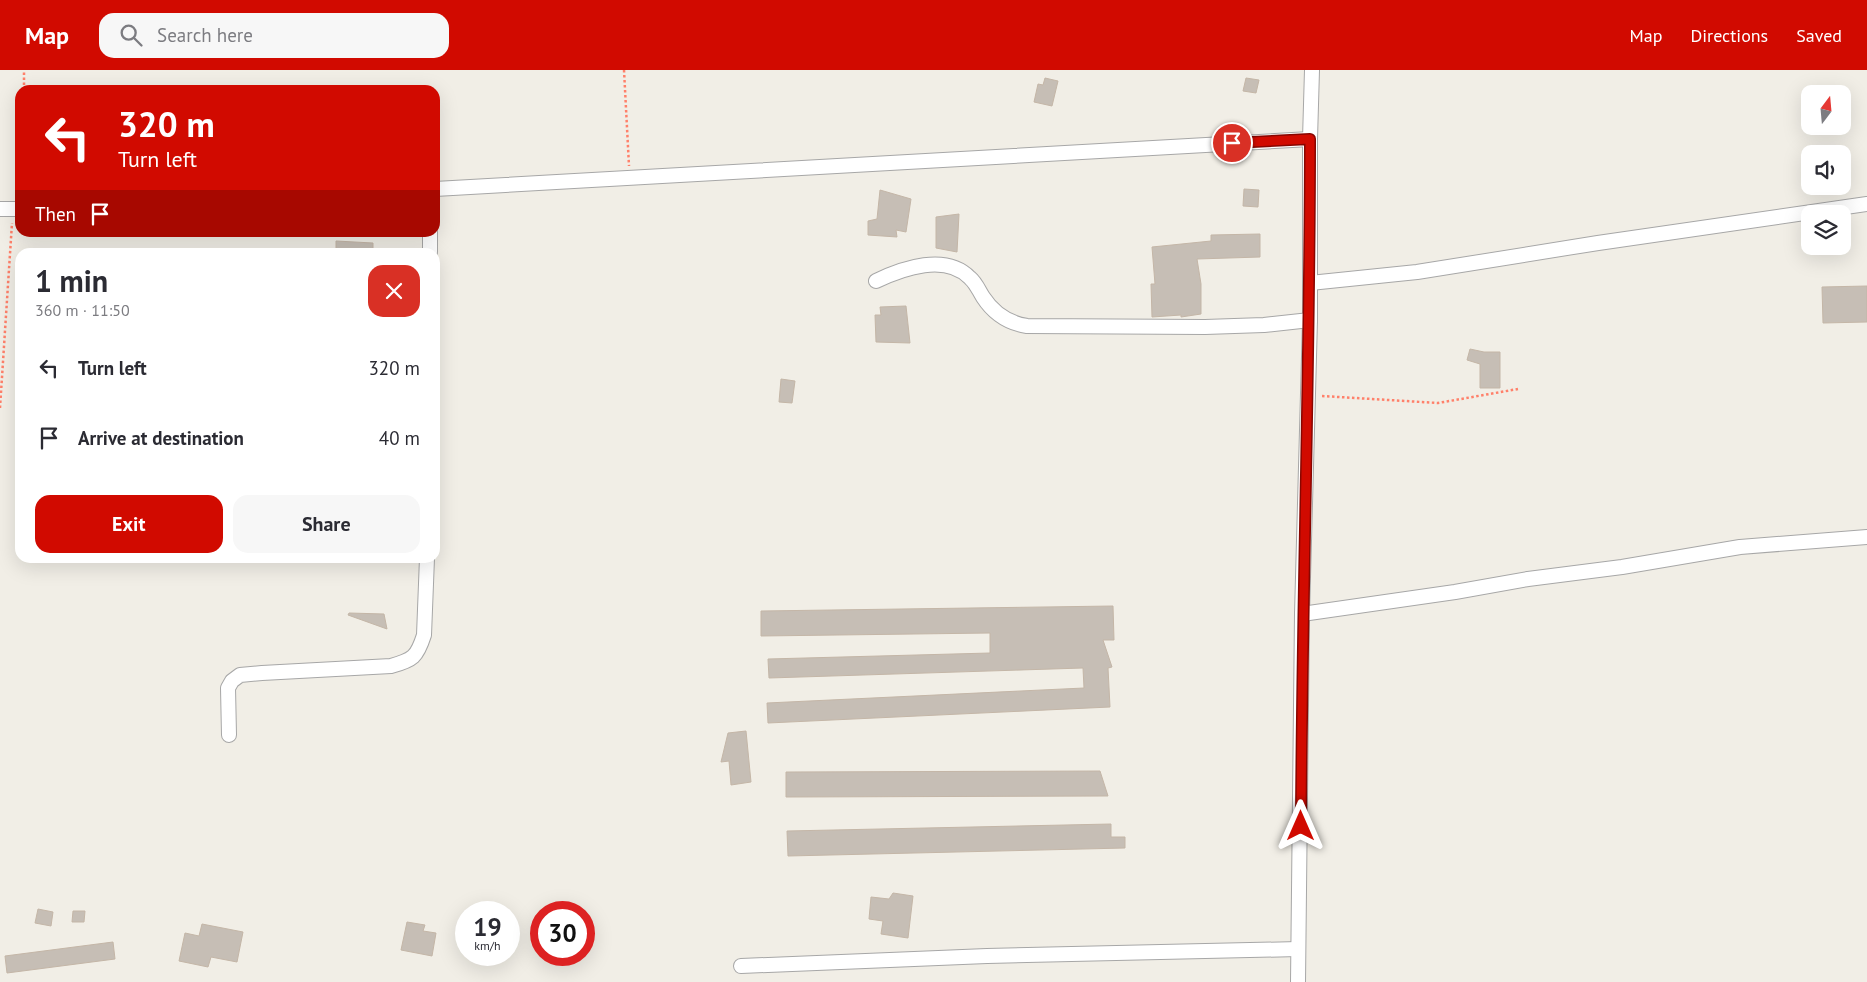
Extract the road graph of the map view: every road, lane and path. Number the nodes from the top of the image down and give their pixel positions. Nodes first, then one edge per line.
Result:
1 (24, 70) edge
2 (624, 70) edge
3 (1312, 70) edge
4 (24, 85) edge
5 (1310, 139) junction
6 (629, 177) junction
7 (440, 189) edge
8 (1867, 204) edge
9 (11, 209) edge
10 (876, 281) dead end
11 (1310, 283) junction
12 (1310, 320) junction
13 (1518, 389) dead end
14 (1308, 395) junction
15 (0, 408) edge
16 (1867, 537) edge
17 (427, 563) edge
18 (1302, 614) junction
19 (229, 736) dead end
20 (1298, 949) junction
21 (742, 966) dead end
22 (1298, 982) edge

1 - 4 path
2 - 6 path
3 - 5 street
5 - 6 street
5 - 11 street
6 - 7 street
8 - 11 street
9 - 15 path
10 - 12 street
11 - 12 street
12 - 14 street
13 - 14 path
14 - 18 street
16 - 18 street
17 - 19 street
18 - 20 street
20 - 21 street
20 - 22 street

